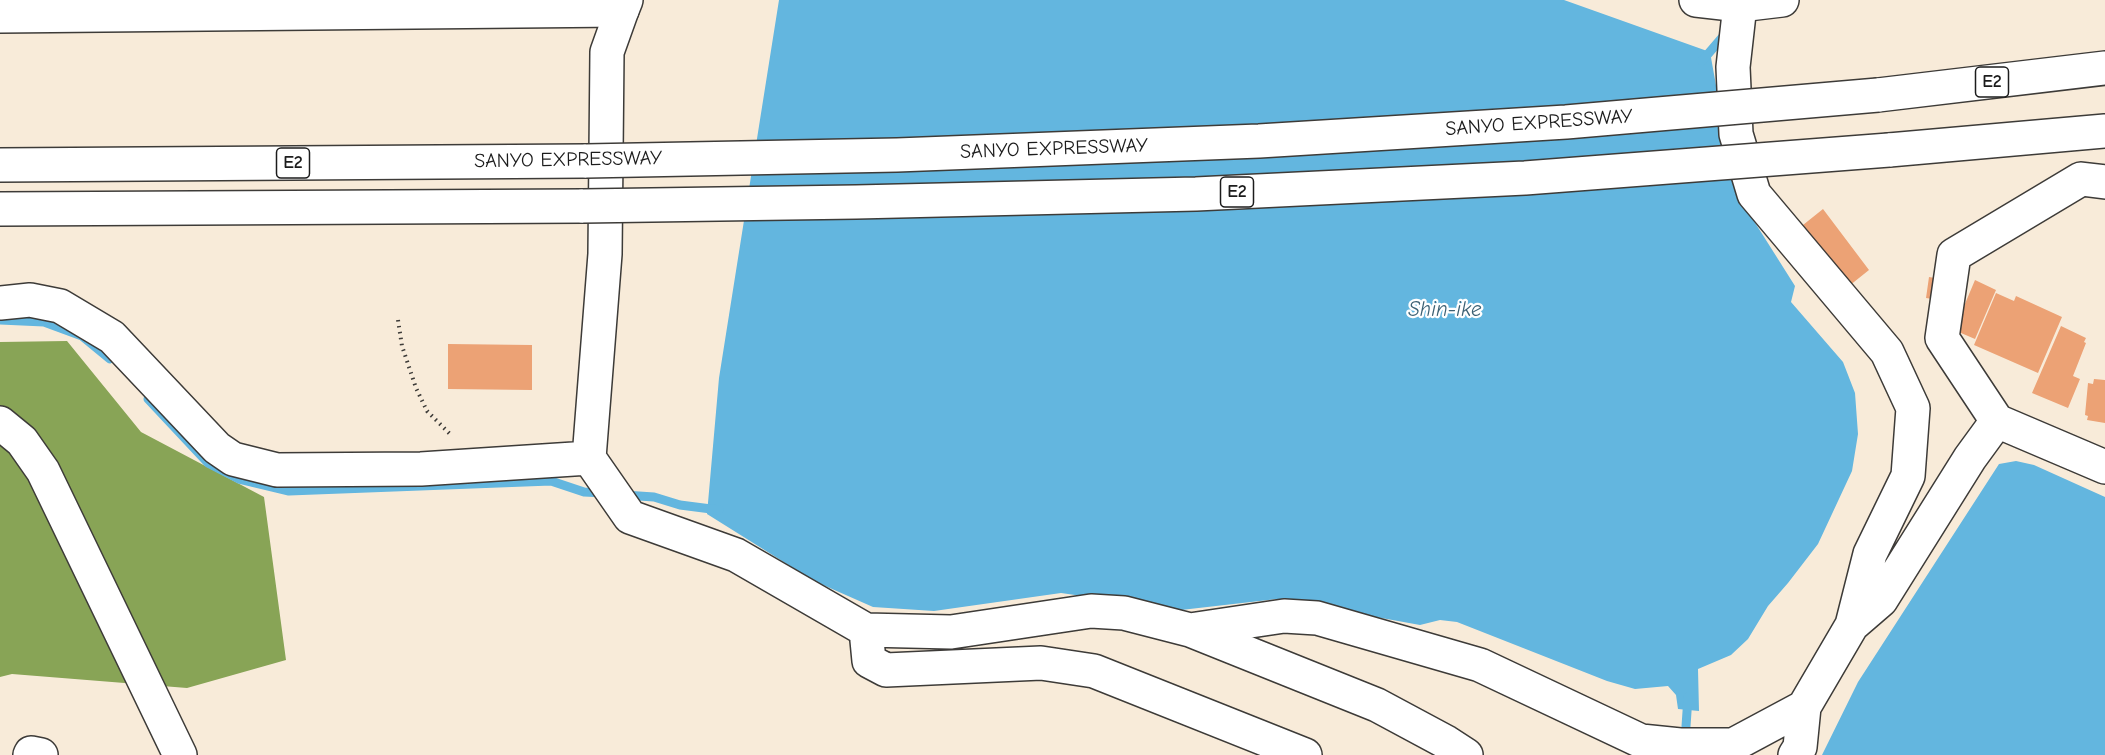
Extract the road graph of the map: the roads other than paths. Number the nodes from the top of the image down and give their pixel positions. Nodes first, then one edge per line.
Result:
1 (1696, 0) edge
2 (1782, 0) edge
3 (624, 5) edge
4 (1740, 5) junction
5 (0, 16) edge
6 (2105, 68) edge
7 (2105, 131) edge
8 (0, 165) edge
9 (2105, 182) edge
10 (0, 209) edge
11 (0, 303) edge
12 (1997, 421) junction
13 (0, 423) edge
14 (2105, 467) edge
15 (605, 482) junction
16 (1852, 625) junction
17 (867, 630) junction
18 (1190, 630) junction
19 (1804, 708) junction
20 (30, 755) edge
21 (41, 755) edge
22 (180, 755) edge
23 (1305, 755) edge
24 (1466, 755) edge
25 (1795, 755) edge

1 - 4 main road
2 - 4 main road
3 - 5 main road
3 - 15 main road
4 - 16 main road
6 - 8 main road, SANYO EXPRESSWAY / E2, bridge
7 - 10 main road, E2, bridge
9 - 12 main road
11 - 15 main road
12 - 14 main road
12 - 16 main road
13 - 22 main road
15 - 17 main road
16 - 19 main road
17 - 18 main road
17 - 23 main road
18 - 19 main road
18 - 24 main road
19 - 25 main road
20 - 21 main road

